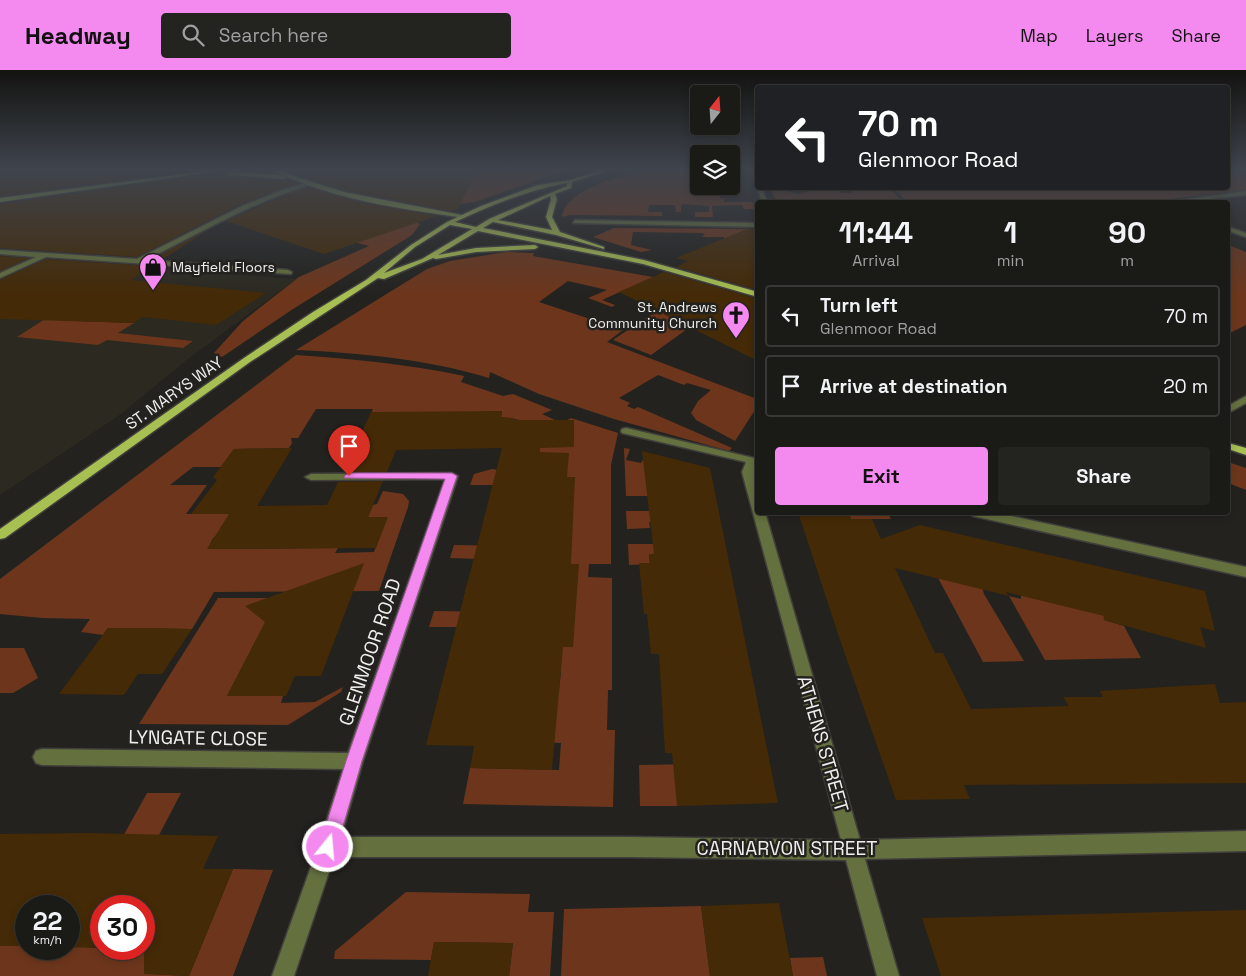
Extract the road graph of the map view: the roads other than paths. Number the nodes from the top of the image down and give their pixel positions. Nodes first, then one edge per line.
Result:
1 (241, 210) edge
2 (389, 210) edge
3 (428, 210) edge
4 (478, 210) edge
5 (512, 210) edge
6 (551, 210) edge
7 (412, 216) dead end
8 (464, 216) junction
9 (473, 217) dead end
10 (482, 219) dead end
11 (492, 220) junction
12 (440, 221) dead end
13 (575, 222) dead end
14 (449, 223) junction
15 (755, 225) edge
16 (474, 229) junction
17 (1230, 230) edge
18 (557, 232) junction
19 (1246, 235) edge
20 (560, 246) junction
21 (0, 252) edge
22 (48, 254) junction
23 (424, 260) junction
24 (138, 261) junction
25 (644, 262) junction
26 (288, 272) dead end
27 (0, 276) edge
28 (369, 282) junction
29 (755, 294) edge
30 (1246, 399) edge
31 (1230, 409) edge
32 (626, 431) dead end
33 (1230, 447) edge
34 (1246, 452) edge
35 (755, 462) edge
36 (311, 477) dead end
37 (755, 498) edge
38 (759, 515) edge
39 (987, 515) edge
40 (0, 535) edge
41 (1246, 572) edge
42 (42, 757) dead end
43 (354, 761) junction
44 (1246, 841) edge
45 (328, 847) junction
46 (852, 850) junction
47 (283, 976) edge
48 (888, 976) edge

1 - 24 street
2 - 7 main road
3 - 8 main road
4 - 8 main road, ST. MARYS WAY
5 - 11 main road, ST. MARYS WAY
6 - 18 main road
8 - 9 main road
8 - 14 main road, ST. MARYS WAY
10 - 11 main road
11 - 16 main road, ST. MARYS WAY
11 - 18 main road
12 - 14 main road
13 - 15 street
14 - 16 main road
14 - 28 main road, ST. MARYS WAY
16 - 20 main road
16 - 23 main road, ST. MARYS WAY
17 - 19 street
18 - 25 main road
20 - 23 main road
20 - 25 main road
21 - 22 street
22 - 24 street
22 - 27 street
23 - 28 main road, ST. MARYS WAY
24 - 26 street
25 - 29 main road
28 - 40 main road, ST. MARYS WAY
30 - 31 street
32 - 35 street
33 - 34 main road
35 - 37 street
36 - 43 street, GLENMOOR ROAD
38 - 46 street, ATHENS STREET
39 - 41 street
42 - 43 street, LYNGATE CLOSE
43 - 45 street, GLENMOOR ROAD
44 - 46 street, CARNARVON STREET
45 - 46 street, CARNARVON STREET
45 - 47 street, GLENMOOR ROAD
46 - 48 street, ATHENS STREET

